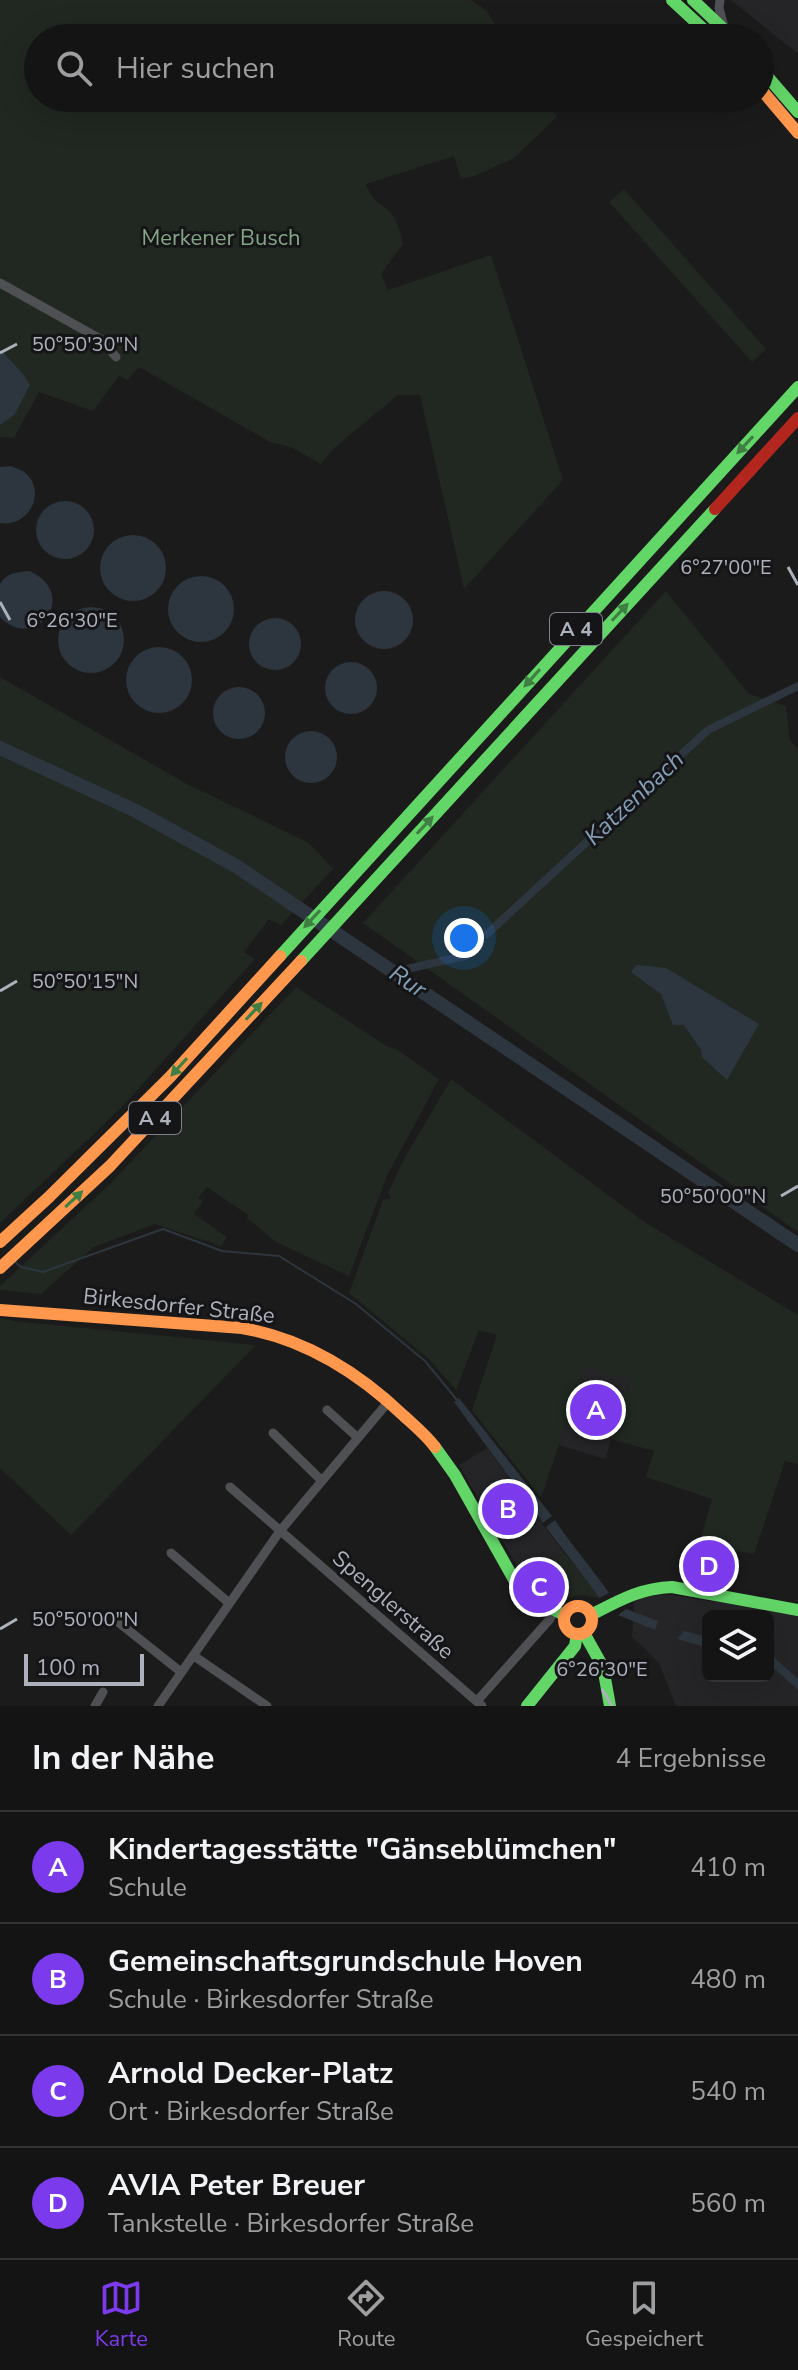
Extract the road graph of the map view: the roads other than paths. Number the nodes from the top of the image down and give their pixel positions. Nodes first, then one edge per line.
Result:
1 (672, 0) edge
2 (693, 0) edge
3 (720, 0) edge
4 (698, 24) edge
5 (718, 24) edge
6 (725, 24) edge
7 (774, 84) edge
8 (774, 105) edge
9 (798, 112) edge
10 (798, 133) edge
11 (0, 283) edge
12 (116, 357) dead end
13 (798, 387) edge
14 (798, 418) edge
15 (1, 1241) edge
16 (0, 1268) edge
17 (0, 1310) edge
18 (389, 1401) junction
19 (327, 1410) dead end
20 (273, 1433) dead end
21 (357, 1437) junction
22 (321, 1480) junction
23 (230, 1487) dead end
24 (280, 1531) junction
25 (171, 1553) dead end
26 (229, 1603) junction
27 (798, 1610) edge
28 (559, 1612) junction
29 (591, 1615) junction
30 (118, 1622) dead end
31 (581, 1633) junction
32 (194, 1656) junction
33 (181, 1672) junction
34 (103, 1692) dead end
35 (480, 1704) edge
36 (95, 1706) edge
37 (158, 1706) edge
38 (267, 1706) edge
39 (527, 1706) edge
40 (610, 1706) edge

1 - 4 main road
2 - 5 main road
3 - 6 street
7 - 9 main road
8 - 10 main road
11 - 12 street
13 -> 15 main road, A 4
16 -> 14 main road, A 4
17 - 18 main road, Birkesdorfer Straße
18 - 21 street
18 - 28 main road, Birkesdorfer Straße
19 - 21 street
20 - 22 street
21 - 22 street
22 - 24 street
23 - 24 street, Spenglerstraße
24 - 26 street
24 - 35 street, Spenglerstraße
25 - 26 street
26 - 32 street
27 - 29 main road
28 - 29 main road
28 - 31 main road
28 - 35 street
29 - 31 main road
30 - 33 street
31 - 39 main road
31 - 40 main road
32 - 33 street
32 - 38 street
33 - 37 street
34 - 36 street

